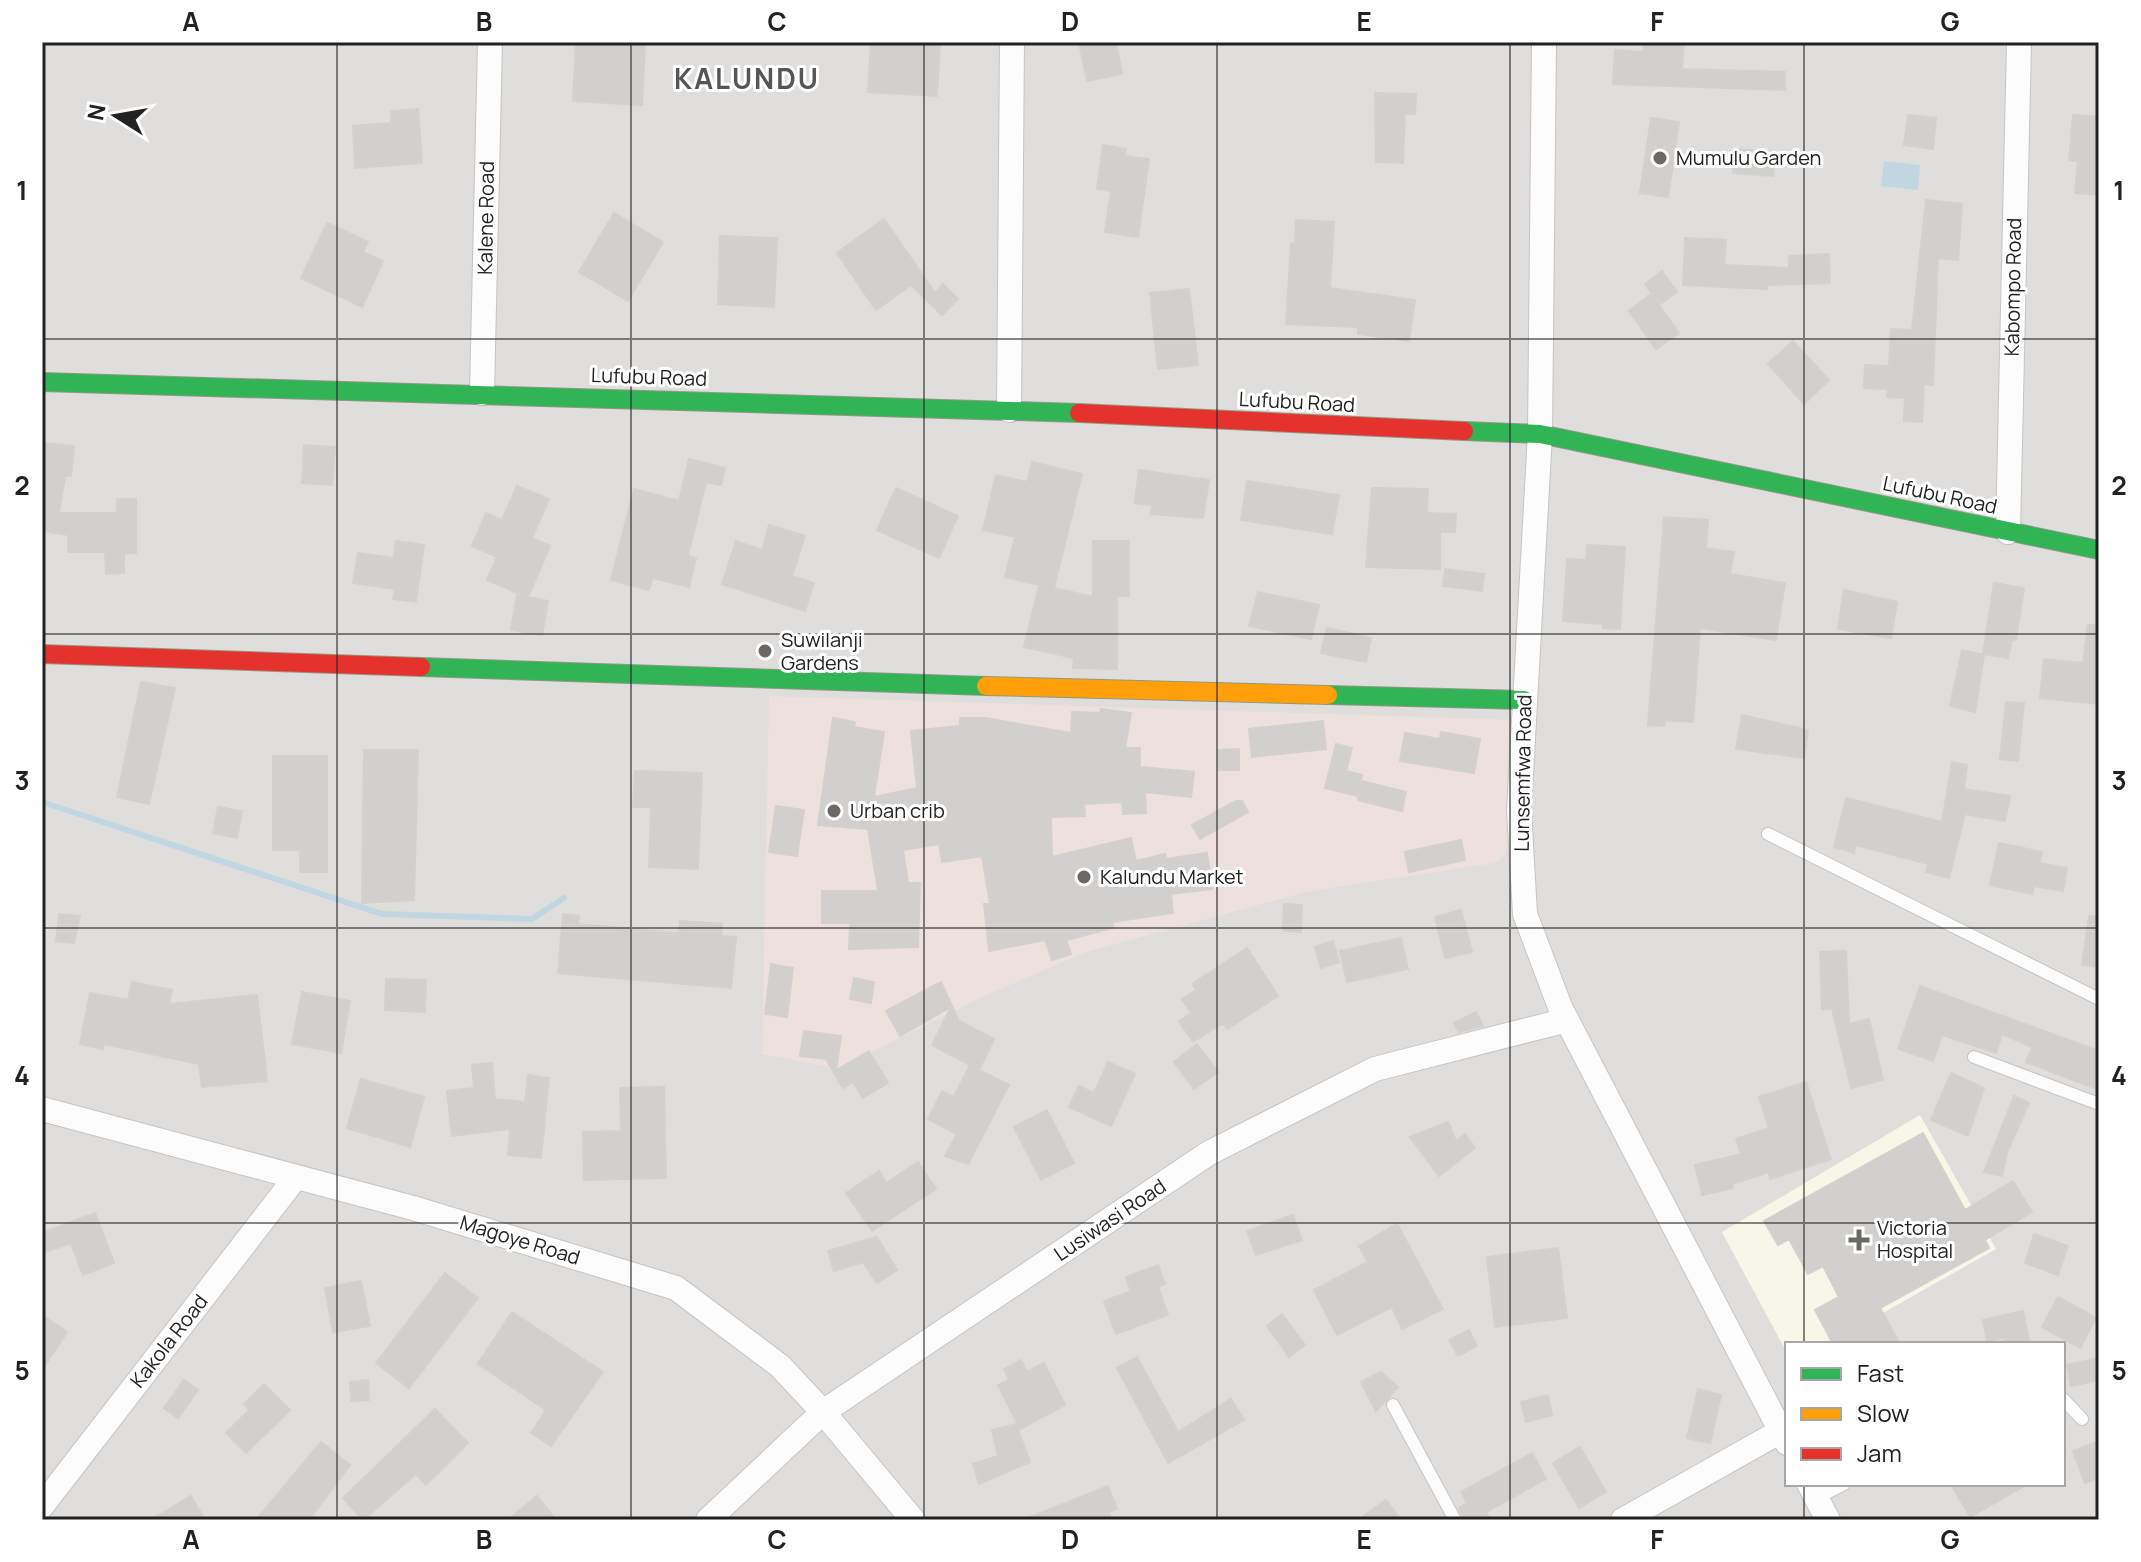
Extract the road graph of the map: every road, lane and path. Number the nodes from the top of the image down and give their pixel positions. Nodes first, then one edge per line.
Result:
1 (490, 42) edge
2 (1012, 42) edge
3 (1544, 42) edge
4 (2019, 42) edge
5 (42, 382) edge
6 (482, 393) junction
7 (1009, 410) junction
8 (1540, 434) junction
9 (2008, 532) junction
10 (2099, 550) edge
11 (42, 654) edge
12 (1524, 700) junction
13 (1768, 834) dead end
14 (2099, 999) edge
15 (1567, 1020) junction
16 (1974, 1057) dead end
17 (2099, 1104) edge
18 (42, 1109) edge
19 (296, 1177) junction
20 (2065, 1401) edge
21 (1393, 1405) dead end
22 (823, 1412) junction
23 (2082, 1419) dead end
24 (1784, 1437) edge
25 (1835, 1486) edge
26 (1813, 1491) edge
27 (42, 1506) edge
28 (708, 1520) edge
29 (913, 1520) edge
30 (1455, 1520) edge
31 (1623, 1520) edge
32 (1828, 1520) edge

1 - 6 street, Kalene Road
2 - 7 street
3 - 8 street, Lunsemfwa Road
4 - 9 street, Kabompo Road
5 - 6 street, Lufubu Road
6 - 7 street, Lufubu Road
7 - 8 street, Lufubu Road
8 - 9 street, Lufubu Road
8 - 12 street, Lunsemfwa Road
9 - 10 street, Lufubu Road
11 - 12 street
12 - 15 street, Lunsemfwa Road
13 - 14 lane
15 - 22 street, Lusiwasi Road
15 - 24 street, Lunsemfwa Road
16 - 17 lane
18 - 19 street, Magoye Road
19 - 22 street, Magoye Road
19 - 27 street, Kakola Road
20 - 23 lane
21 - 30 lane
22 - 28 street, Lusiwasi Road
22 - 29 street, Magoye Road
24 - 31 street
25 - 26 lane
26 - 32 street

